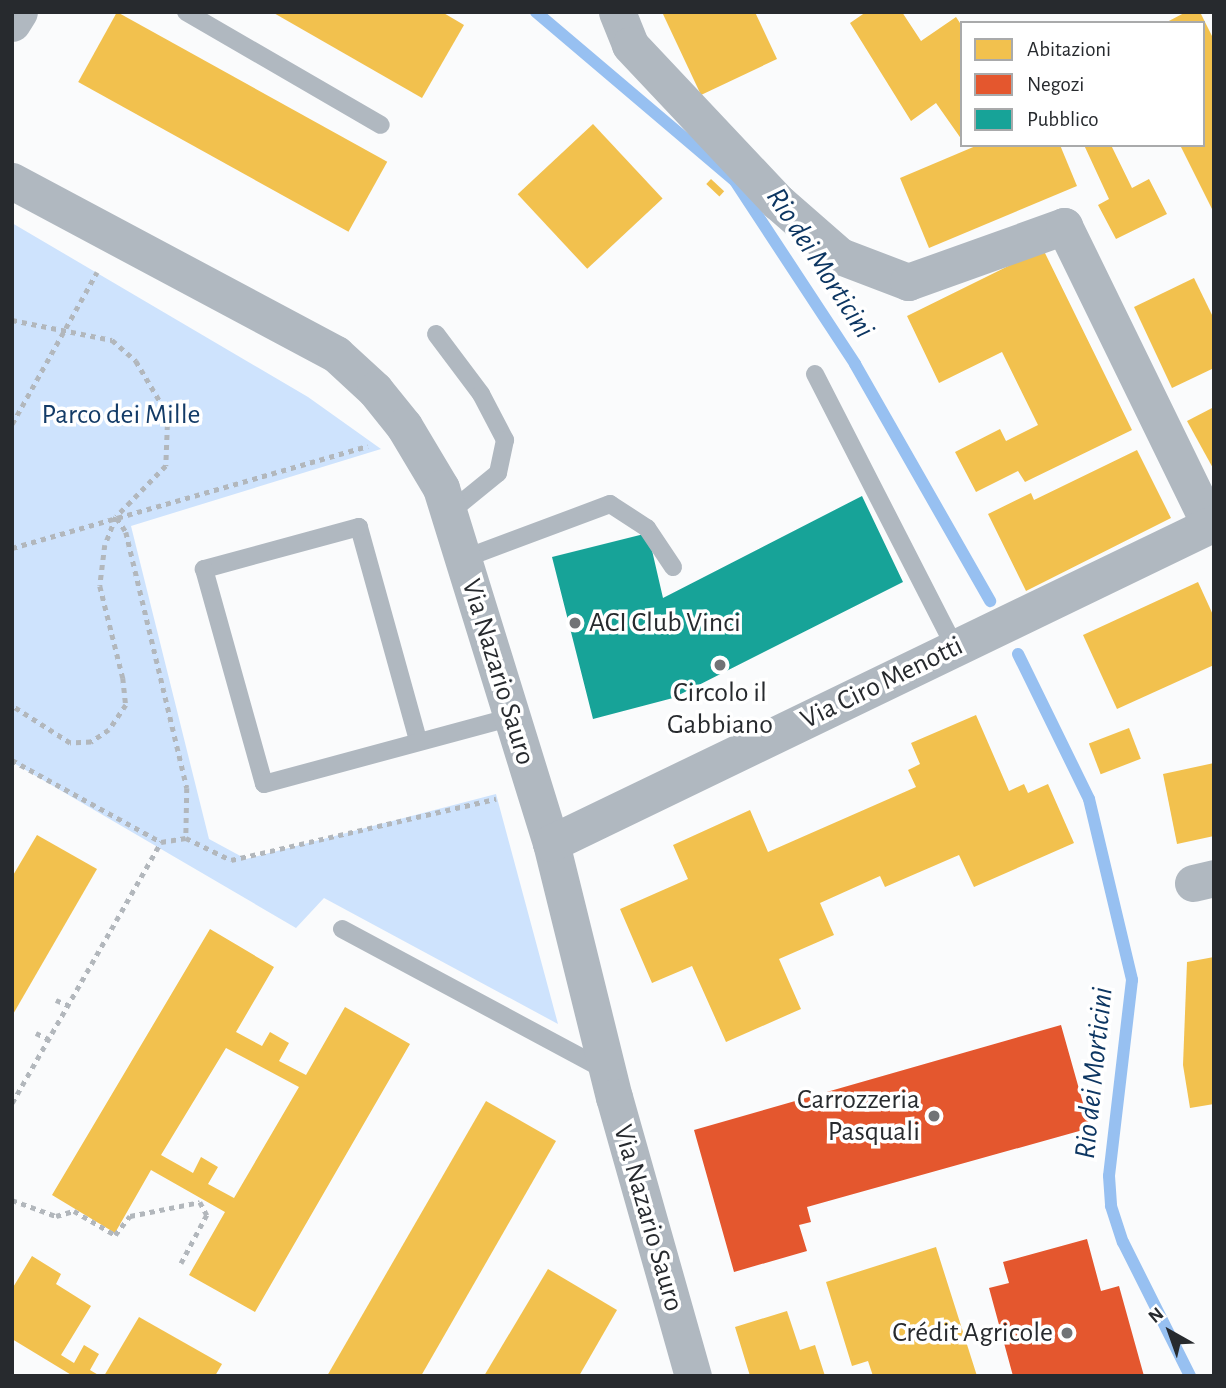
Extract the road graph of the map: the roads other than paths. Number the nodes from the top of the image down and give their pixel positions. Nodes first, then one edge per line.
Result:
1 (19, 12) edge
2 (186, 12) edge
3 (617, 12) edge
4 (12, 23) edge
5 (381, 125) dead end
6 (12, 181) edge
7 (436, 334) dead end
8 (815, 374) dead end
9 (449, 513) junction
10 (1212, 524) edge
11 (463, 559) junction
12 (673, 567) dead end
13 (955, 648) junction
14 (512, 717) junction
15 (418, 740) junction
16 (551, 843) junction
17 (342, 929) dead end
18 (607, 1070) junction
19 (693, 1376) edge

1 - 4 street
2 - 5 lane
3 - 10 street
6 - 9 street, Via Nazario Sauro
7 - 9 lane
8 - 13 lane
9 - 11 street, Via Nazario Sauro
10 - 13 street, Via Ciro Menotti
11 - 12 lane
11 - 14 street, Via Nazario Sauro
13 - 16 street, Via Ciro Menotti
14 - 15 lane
14 - 16 street, Via Nazario Sauro
15 - 15 lane
16 - 18 street, Via Nazario Sauro
17 - 18 lane
18 - 19 street, Via Nazario Sauro

